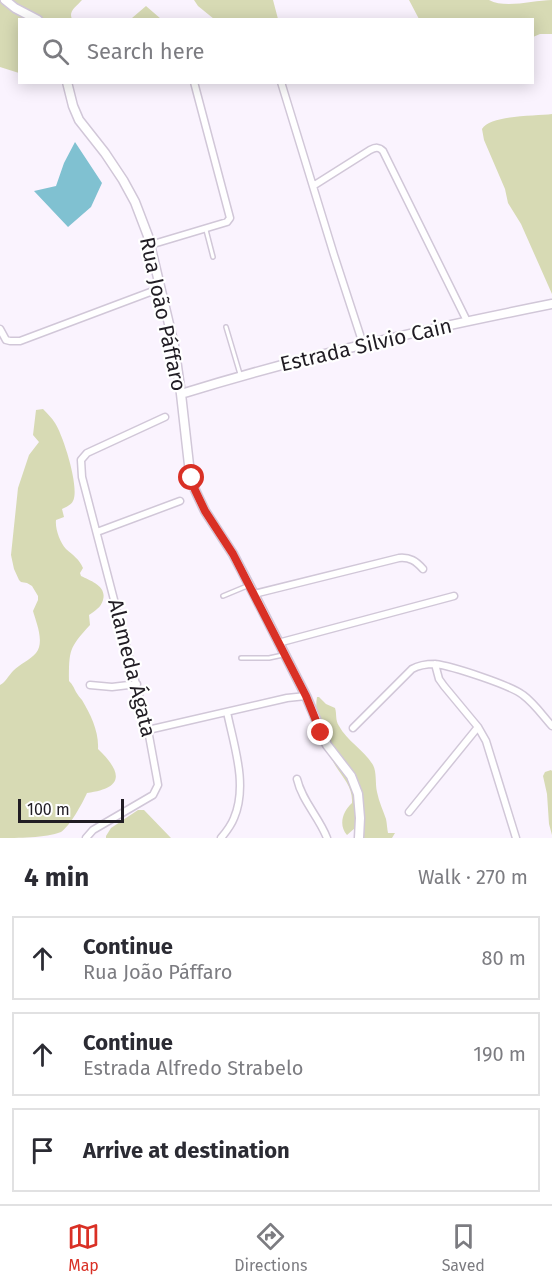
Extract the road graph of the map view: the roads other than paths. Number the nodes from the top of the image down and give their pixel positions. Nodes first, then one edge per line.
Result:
1 (5, 0) edge
2 (34, 18) edge
3 (68, 84) edge
4 (195, 84) edge
5 (282, 84) edge
6 (313, 186) junction
7 (205, 228) junction
8 (150, 245) junction
9 (213, 257) dead end
10 (161, 288) junction
11 (552, 303) edge
12 (467, 321) junction
13 (226, 327) dead end
14 (0, 329) edge
15 (363, 344) junction
16 (240, 376) junction
17 (181, 394) junction
18 (165, 417) dead end
19 (180, 501) dead end
20 (97, 532) junction
21 (423, 569) dead end
22 (249, 585) junction
23 (254, 594) junction
24 (223, 596) dead end
25 (454, 596) dead end
26 (278, 643) junction
27 (285, 654) junction
28 (241, 658) dead end
29 (435, 664) junction
30 (137, 684) junction
31 (90, 685) dead end
32 (306, 696) junction
33 (227, 712) junction
34 (552, 726) edge
35 (478, 727) junction
36 (353, 728) dead end
37 (148, 730) junction
38 (297, 779) dead end
39 (409, 812) dead end
40 (86, 838) edge
41 (221, 838) edge
42 (327, 838) edge
43 (359, 838) edge
44 (516, 838) edge

1 - 2 street
3 - 8 street, Rua João Páffaro
4 - 7 street
5 - 6 street
6 - 12 street
6 - 15 street
7 - 8 street
7 - 9 lane
8 - 10 street, Rua João Páffaro
10 - 14 street
10 - 17 street, Rua João Páffaro
11 - 12 street, Estrada Silvio Cain
12 - 15 street, Estrada Silvio Cain
13 - 16 lane
15 - 16 street, Estrada Silvio Cain
16 - 17 street, Estrada Silvio Cain
17 - 22 street, Rua João Páffaro
18 - 20 street, Alameda Ágata
19 - 20 street
20 - 30 street, Alameda Ágata
21 - 23 street
22 - 23 street, Rua João Páffaro
22 - 24 lane
23 - 26 street, Rua João Páffaro
25 - 26 street
26 - 27 street, Rua João Páffaro
27 - 28 lane
27 - 32 street, Rua João Páffaro
29 - 34 street
29 - 35 street
29 - 36 street
30 - 31 street
30 - 37 street, Alameda Ágata
32 - 33 street
32 - 43 street, Rua João Páffaro
33 - 37 street
33 - 41 street
35 - 39 street
35 - 44 street
37 - 40 street, Alameda Ágata
38 - 42 street

